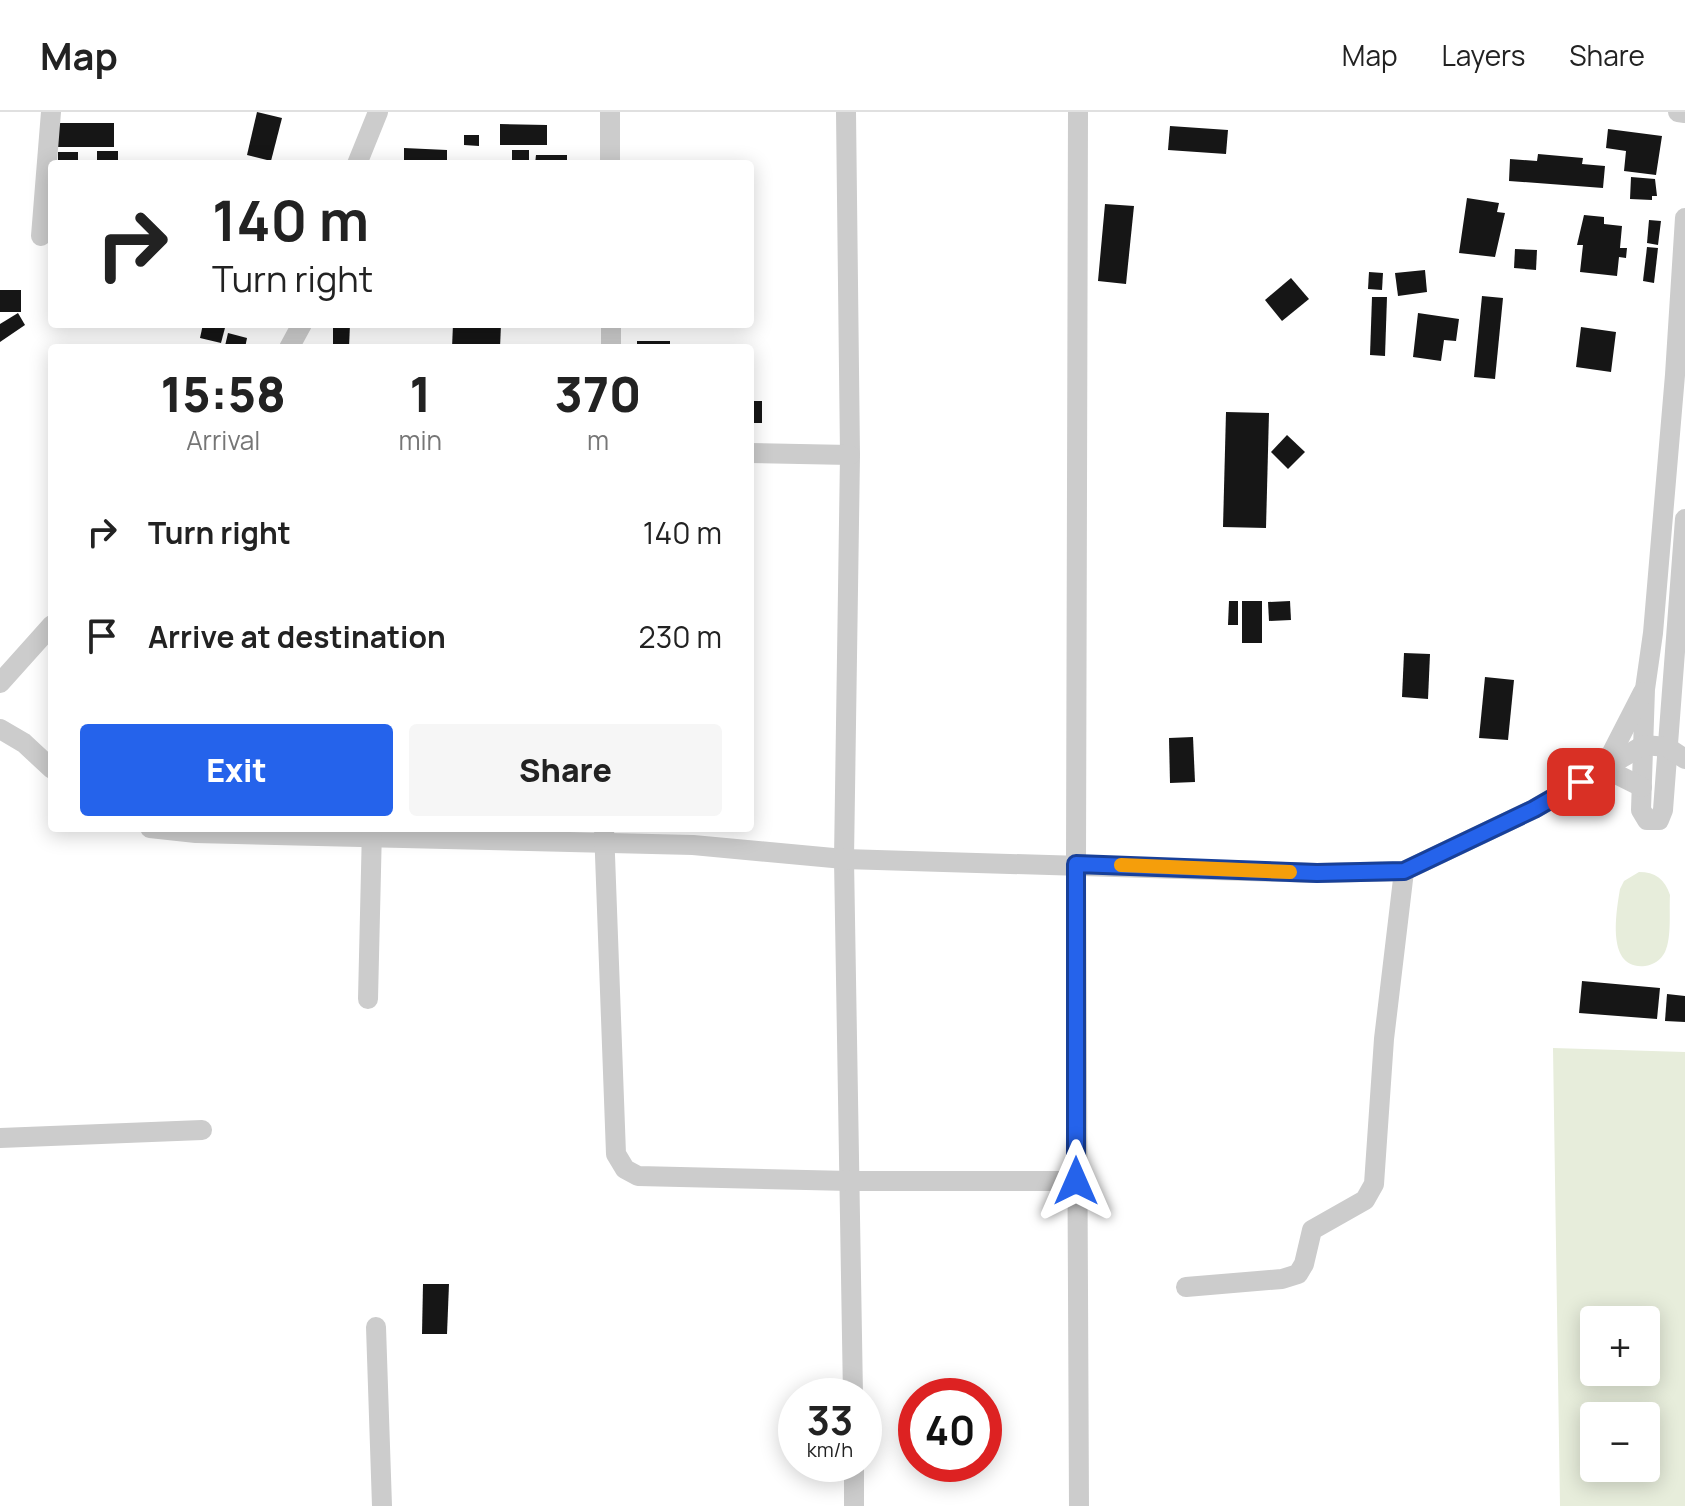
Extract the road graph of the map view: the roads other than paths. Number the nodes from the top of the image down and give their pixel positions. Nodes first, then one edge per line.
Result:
1 (51, 112) edge
2 (378, 112) edge
3 (610, 112) edge
4 (846, 112) edge
5 (1078, 112) edge
6 (1678, 112) edge
7 (1685, 113) edge
8 (359, 160) edge
9 (610, 160) edge
10 (1685, 218) edge
11 (1685, 225) edge
12 (41, 236) dead end
13 (1680, 376) edge
14 (754, 453) edge
15 (850, 455) junction
16 (1675, 489) edge
17 (1685, 519) edge
18 (48, 629) edge
19 (1680, 635) edge
20 (0, 683) edge
21 (1645, 689) junction
22 (1671, 697) junction
23 (0, 729) edge
24 (1685, 731) edge
25 (1644, 745) junction
26 (1667, 747) junction
27 (1685, 759) edge
28 (48, 765) edge
29 (1604, 768) junction
30 (1685, 777) edge
31 (1642, 787) junction
32 (1665, 788) junction
33 (187, 832) edge
34 (372, 833) edge
35 (604, 835) edge
36 (844, 859) junction
37 (1076, 864) junction
38 (1404, 871) junction
39 (368, 999) dead end
40 (202, 1130) dead end
41 (0, 1138) edge
42 (850, 1181) junction
43 (1076, 1181) junction
44 (1186, 1287) dead end
45 (376, 1327) dead end
46 (853, 1378) edge
47 (854, 1482) edge
48 (382, 1506) edge
49 (854, 1506) edge
50 (1079, 1506) edge

1 - 12 street
2 - 8 street
3 - 9 street
4 - 15 street
5 - 37 street
6 - 7 street
10 - 11 street
11 - 13 street
13 - 16 street
14 - 15 street
15 - 36 street
16 - 21 street
17 - 19 street
18 - 20 street
19 - 22 street
21 - 25 street
21 - 29 street
22 - 24 street
22 - 26 street
23 - 28 street
25 - 26 street
25 - 29 street
25 - 31 street
26 - 27 street
26 - 32 street
29 - 31 street
29 - 38 street
30 - 32 street
31 - 32 street
33 - 34 street
34 - 35 street
34 - 39 street
35 - 36 street
35 - 42 street
36 - 37 street
36 - 42 street
37 - 38 street
37 - 43 street
38 - 44 street
40 - 41 street
42 - 43 street
42 - 46 street
43 - 50 street
45 - 48 street
47 - 49 street

